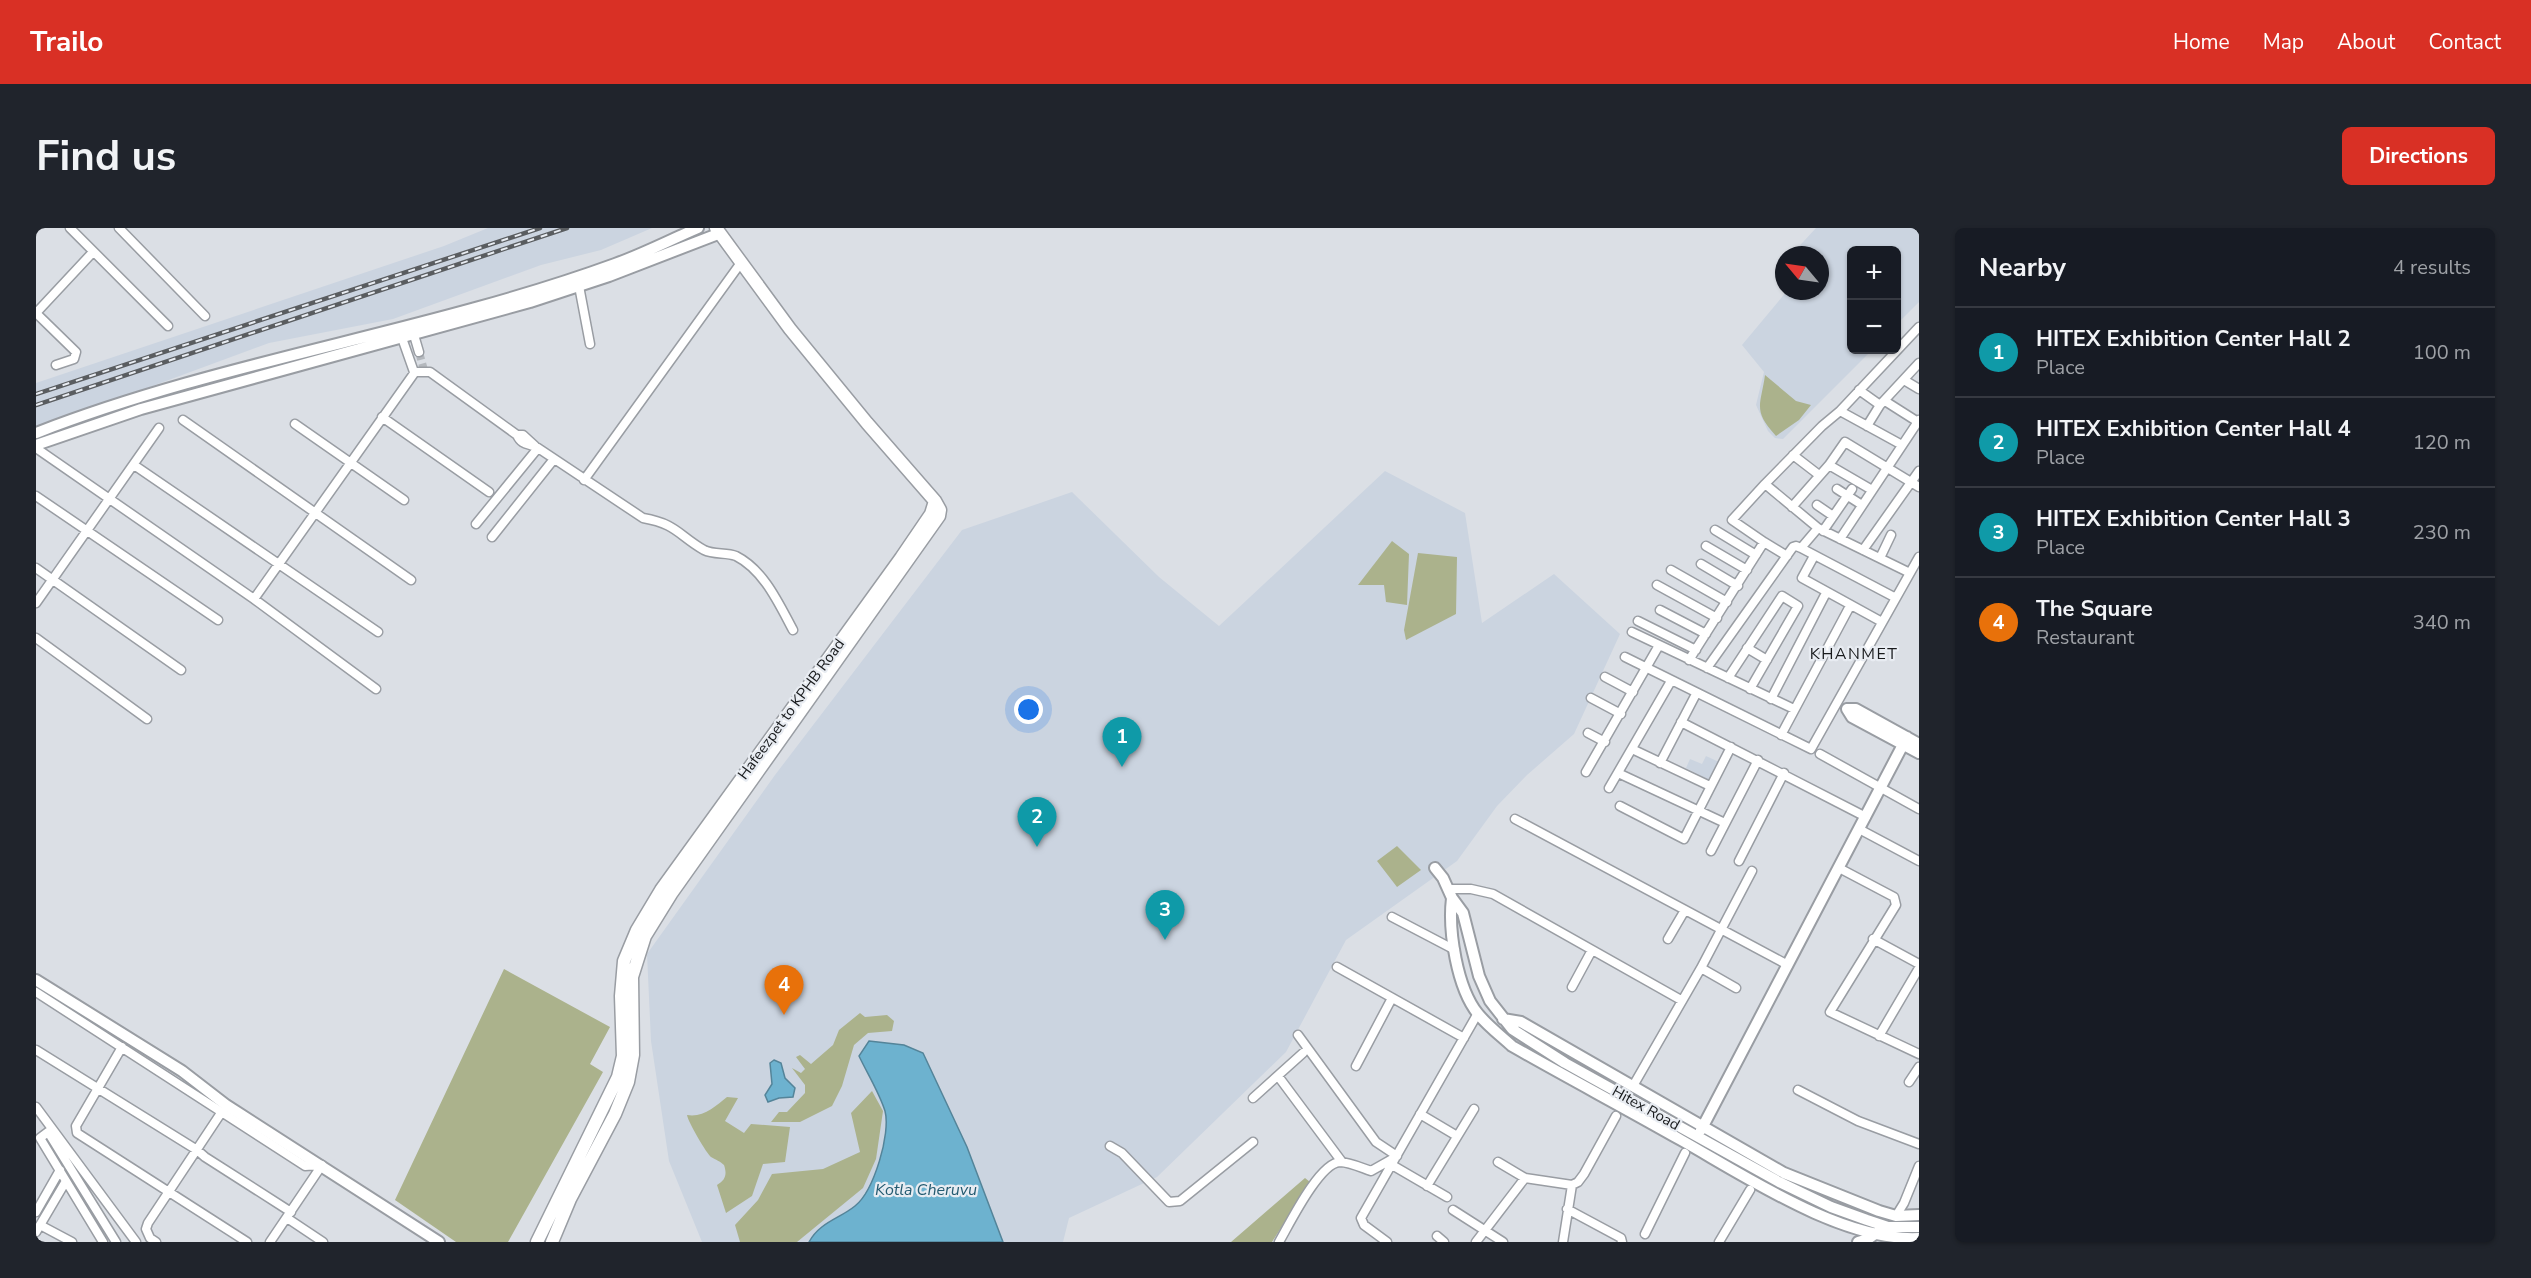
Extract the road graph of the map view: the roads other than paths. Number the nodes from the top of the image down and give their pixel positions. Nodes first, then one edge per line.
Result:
1 (70, 228) edge
2 (119, 228) edge
3 (698, 228) edge
4 (721, 230) edge
5 (93, 252) junction
6 (740, 264) junction
7 (579, 286) junction
8 (36, 313) edge
9 (205, 316) dead end
10 (168, 326) dead end
11 (1919, 327) edge
12 (414, 335) junction
13 (402, 338) junction
14 (590, 344) dead end
15 (419, 352) tunnel mouth
16 (1919, 363) edge
17 (56, 365) dead end
18 (414, 372) junction
19 (1904, 380) junction
20 (1919, 389) edge
21 (1859, 390) junction
22 (1883, 403) junction
23 (1840, 411) junction
24 (382, 417) junction
25 (183, 420) dead end
26 (1918, 421) edge
27 (296, 424) dead end
28 (1867, 426) junction
29 (159, 428) dead end
30 (36, 433) edge
31 (1902, 445) junction
32 (36, 447) edge
33 (537, 447) junction
34 (1793, 454) junction
35 (554, 459) junction
36 (349, 463) junction
37 (134, 465) junction
38 (1829, 465) junction
39 (1887, 467) junction
40 (1919, 471) edge
41 (1819, 475) junction
42 (584, 480) junction
43 (1765, 484) junction
44 (1915, 485) edge
45 (1837, 489) dead end
46 (1872, 490) junction
47 (489, 492) dead end
48 (1849, 493) junction
49 (36, 496) edge
50 (109, 499) junction
51 (404, 500) dead end
52 (935, 501) junction
53 (1818, 505) dead end
54 (1862, 506) junction
55 (1792, 507) junction
56 (315, 512) junction
57 (1833, 516) junction
58 (476, 524) dead end
59 (87, 530) junction
60 (1714, 530) dead end
61 (1821, 530) junction
62 (1892, 536) dead end
63 (492, 537) dead end
64 (1840, 539) junction
65 (1764, 542) junction
66 (1706, 546) dead end
67 (1801, 548) junction
68 (1863, 550) junction
69 (1756, 555) junction
70 (1786, 556) junction
71 (1814, 556) junction
72 (1919, 556) edge
73 (1880, 558) junction
74 (279, 563) junction
75 (1701, 564) dead end
76 (36, 568) edge
77 (1671, 570) dead end
78 (1747, 570) junction
79 (1910, 573) junction
80 (52, 580) junction
81 (411, 580) dead end
82 (1657, 585) dead end
83 (1738, 586) junction
84 (1826, 593) junction
85 (1896, 598) junction
86 (254, 599) junction
87 (1727, 602) junction
88 (36, 603) edge
89 (1850, 606) junction
90 (1660, 610) dead end
91 (1717, 618) junction
92 (218, 620) dead end
93 (1638, 621) dead end
94 (1882, 622) junction
95 (793, 630) dead end
96 (378, 632) dead end
97 (1632, 632) dead end
98 (1706, 634) junction
99 (36, 638) edge
100 (1658, 646) junction
101 (1747, 648) junction
102 (1696, 650) junction
103 (1625, 657) dead end
104 (1689, 660) junction
105 (1767, 660) junction
106 (1646, 668) junction
107 (1707, 668) junction
108 (181, 670) dead end
109 (1605, 677) dead end
110 (1728, 678) junction
111 (1671, 681) junction
112 (376, 689) dead end
113 (1750, 689) junction
114 (1633, 692) junction
115 (1696, 694) junction
116 (1591, 698) dead end
117 (1771, 699) junction
118 (1837, 703) junction
119 (1794, 709) junction
120 (1847, 709) joint
121 (1621, 714) junction
122 (147, 719) dead end
123 (1682, 722) junction
124 (1588, 733) dead end
125 (1780, 735) junction
126 (1905, 741) junction
127 (1605, 742) junction
128 (1919, 744) edge
129 (1731, 747) junction
130 (1632, 749) junction
131 (1919, 753) edge
132 (1820, 754) dead end
133 (1758, 760) junction
134 (1660, 763) junction
135 (1586, 772) dead end
136 (1618, 773) junction
137 (1784, 773) junction
138 (1710, 786) junction
139 (1609, 788) dead end
140 (1880, 789) junction
141 (1620, 806) dead end
142 (1919, 809) edge
143 (1699, 811) junction
144 (1866, 817) junction
145 (1515, 819) dead end
146 (1725, 824) junction
147 (1859, 829) junction
148 (1711, 851) dead end
149 (1739, 861) dead end
150 (1919, 861) edge
151 (1435, 868) dead end
152 (1839, 868) junction
153 (1752, 870) dead end
154 (1450, 894) junction
155 (1684, 910) junction
156 (1392, 916) dead end
157 (1720, 929) junction
158 (1668, 939) dead end
159 (1874, 939) junction
160 (1455, 950) junction
161 (1596, 955) junction
162 (1788, 965) junction
163 (1919, 966) edge
164 (1337, 967) dead end
165 (1701, 968) junction
166 (36, 980) edge
167 (1572, 987) dead end
168 (1736, 988) dead end
169 (36, 992) edge
170 (1392, 998) junction
171 (1681, 999) junction
172 (1478, 1013) junction
173 (1503, 1019) junction
174 (1298, 1035) dead end
175 (1879, 1036) junction
176 (1464, 1038) junction
177 (122, 1047) junction
178 (146, 1049) junction
179 (36, 1050) edge
180 (1303, 1053) dead end
181 (1919, 1054) edge
182 (140, 1059) junction
183 (1356, 1066) dead end
184 (1919, 1067) edge
185 (1278, 1076) junction
186 (1909, 1082) dead end
187 (1633, 1086) junction
188 (98, 1089) junction
189 (1798, 1090) dead end
190 (1253, 1098) dead end
191 (36, 1107) edge
192 (1474, 1109) dead end
193 (221, 1113) junction
194 (1420, 1114) junction
195 (1616, 1116) dead end
196 (1704, 1125) junction
197 (1457, 1136) junction
198 (1697, 1137) junction
199 (1253, 1142) dead end
200 (1919, 1144) edge
201 (1110, 1146) dead end
202 (198, 1150) junction
203 (1684, 1153) dead end
204 (1394, 1161) junction
205 (1342, 1162) junction
206 (1498, 1162) dead end
207 (322, 1165) junction
208 (1919, 1166) edge
209 (60, 1170) junction
210 (1525, 1178) junction
211 (66, 1181) junction
212 (1575, 1184) junction
213 (1427, 1186) junction
214 (1750, 1190) dead end
215 (170, 1193) junction
216 (1447, 1197) dead end
217 (1569, 1206) junction
218 (1453, 1210) dead end
219 (36, 1212) edge
220 (289, 1215) junction
221 (1919, 1215) edge
222 (1896, 1216) junction
223 (1850, 1226) junction
224 (1886, 1226) junction
225 (1919, 1227) edge
226 (38, 1228) edge
227 (1485, 1230) junction
228 (1645, 1234) dead end
229 (1919, 1238) edge
230 (1867, 1240) edge
231 (1894, 1240) edge
232 (72, 1242) edge
233 (103, 1242) edge
234 (116, 1242) edge
235 (136, 1242) edge
236 (156, 1242) edge
237 (247, 1242) edge
238 (270, 1242) edge
239 (323, 1242) edge
240 (439, 1242) edge
241 (537, 1242) edge
242 (552, 1242) edge
243 (1279, 1242) edge
244 (1387, 1242) edge
245 (1476, 1242) edge
246 (1503, 1242) edge
247 (1563, 1242) edge
248 (1622, 1242) edge
249 (1719, 1242) edge
250 (1850, 1242) edge

1 - 5 street
2 - 9 street
3 - 30 street
4 - 6 main road
4 - 7 street
5 - 8 street
5 - 10 street
6 - 42 street
6 - 52 main road
7 - 12 street
7 - 14 street
8 - 17 street
11 - 21 street
12 - 13 street
12 - 15 street
13 - 18 street
13 - 32 street
16 - 19 street
18 - 24 street
18 - 33 street
19 - 20 street
19 - 22 street
21 - 22 street
21 - 23 street
22 - 26 street
22 - 28 street
23 - 28 street
23 - 34 street
24 - 36 street
24 - 47 street
25 - 56 street
26 - 31 street
27 - 36 street
28 - 31 street
29 - 37 street
31 - 39 street
32 - 50 street
33 - 35 street
33 - 58 street
34 - 41 street
34 - 43 street
35 - 42 street
35 - 63 street
36 - 51 street
36 - 56 street
37 - 50 street
37 - 74 street
38 - 39 street
38 - 41 street
38 - 46 street
39 - 44 street
39 - 46 street
40 - 44 street
41 - 55 street
42 - 95 street
43 - 55 street
43 - 65 street
44 - 68 street
45 - 48 street
46 - 54 street
48 - 54 street
48 - 57 street
49 - 59 street
50 - 59 street
50 - 86 street
52 - 241 main road, Hafeezpet to KPHB Road
52 - 242 main road
53 - 57 street
54 - 64 street
55 - 61 street
56 - 74 street
56 - 81 street
57 - 61 street
59 - 80 street
59 - 92 street
60 - 69 street
61 - 64 street
61 - 67 street
62 - 73 street
64 - 68 street
65 - 69 street
65 - 70 street
66 - 78 street
67 - 70 street
67 - 71 street
68 - 73 street
69 - 78 street
70 - 107 street
71 - 84 street
71 - 85 street
72 - 79 street
73 - 79 street
74 - 86 street
74 - 96 street
75 - 83 street
76 - 80 street
77 - 87 street
78 - 83 street
79 - 85 street
80 - 88 street
80 - 108 street
82 - 91 street
83 - 87 street
84 - 89 street
84 - 117 street
85 - 94 street
86 - 112 street
87 - 91 street
89 - 94 street
89 - 119 street
90 - 98 street
91 - 98 street
93 - 102 street
94 - 118 street
97 - 100 street
98 - 102 street
99 - 122 street
100 - 104 street
100 - 106 street
101 - 105 street
101 - 105 street
101 - 110 street
102 - 104 street
103 - 106 street
104 - 107 street
105 - 113 street
106 - 111 street
106 - 114 street
107 - 110 street
109 - 114 street
110 - 113 street
111 - 115 street
111 - 130 street
113 - 117 street
114 - 121 street
115 - 123 street
115 - 125 street
116 - 121 street
117 - 119 street
118 - 120 street
118 - 125 street
119 - 125 street
120 - 126 street
121 - 127 street
123 - 129 street
123 - 134 street
124 - 127 street
126 - 128 street
126 - 131 street
126 - 140 street
127 - 135 street
129 - 133 street
129 - 138 street
130 - 134 street
130 - 136 street
132 - 140 street
133 - 137 street
133 - 146 street
134 - 138 street
136 - 139 street
136 - 143 street
137 - 144 street
137 - 149 street
138 - 143 street
140 - 142 street
140 - 144 street
141 - 143 street
143 - 146 street
144 - 147 street
145 - 155 street
146 - 148 street
147 - 150 street
147 - 152 street
151 - 154 street, Hitex Road
152 - 159 street
152 - 162 street
153 - 157 street
154 - 160 street, Hitex Road
154 - 161 street
154 - 173 street, Hitex Road
155 - 157 street
155 - 158 street
156 - 160 street
157 - 162 street
157 - 165 street
159 - 163 street
159 - 175 street
160 - 172 street, Hitex Road
161 - 167 street
161 - 171 street
162 - 196 street
163 - 175 street
164 - 170 street
165 - 168 street
165 - 171 street
166 - 178 street
169 - 177 street
170 - 176 street
170 - 183 street
171 - 187 street
172 - 176 street
172 - 223 street, Hitex Road
173 - 187 street
173 - 198 street, Hitex Road
174 - 204 street
175 - 181 street
176 - 194 street
177 - 182 street
177 - 188 street
178 - 182 street
178 - 207 street
179 - 188 street
180 - 185 street
182 - 193 street
184 - 186 street
185 - 190 street
185 - 205 street
187 - 196 street
188 - 202 street
188 - 215 street
189 - 200 street
191 - 235 street
192 - 197 street
193 - 202 street
193 - 207 street
194 - 197 street
194 - 204 street
195 - 212 street
196 - 198 street
196 - 222 street
197 - 213 street
198 - 224 street, Hitex Road
199 - 201 street
202 - 215 street
202 - 220 street
203 - 228 street
204 - 205 street
204 - 213 street
204 - 244 street
205 - 243 street
206 - 210 street
207 - 220 street
207 - 240 street
208 - 222 street
209 - 211 street
209 - 219 street
209 - 234 street
210 - 212 street
210 - 227 street
211 - 226 street
211 - 233 street
212 - 217 street
213 - 216 street
214 - 249 street
215 - 236 street
215 - 237 street
217 - 247 street
217 - 248 street
218 - 227 street
220 - 238 street
220 - 239 street
221 - 222 street
222 - 224 street
223 - 230 street, Hitex Road
223 - 250 street
224 - 225 street, Hitex Road
224 - 230 street
226 - 232 street
227 - 245 street
227 - 246 street
229 - 231 street, Hitex Road
230 - 231 street, Hitex Road

